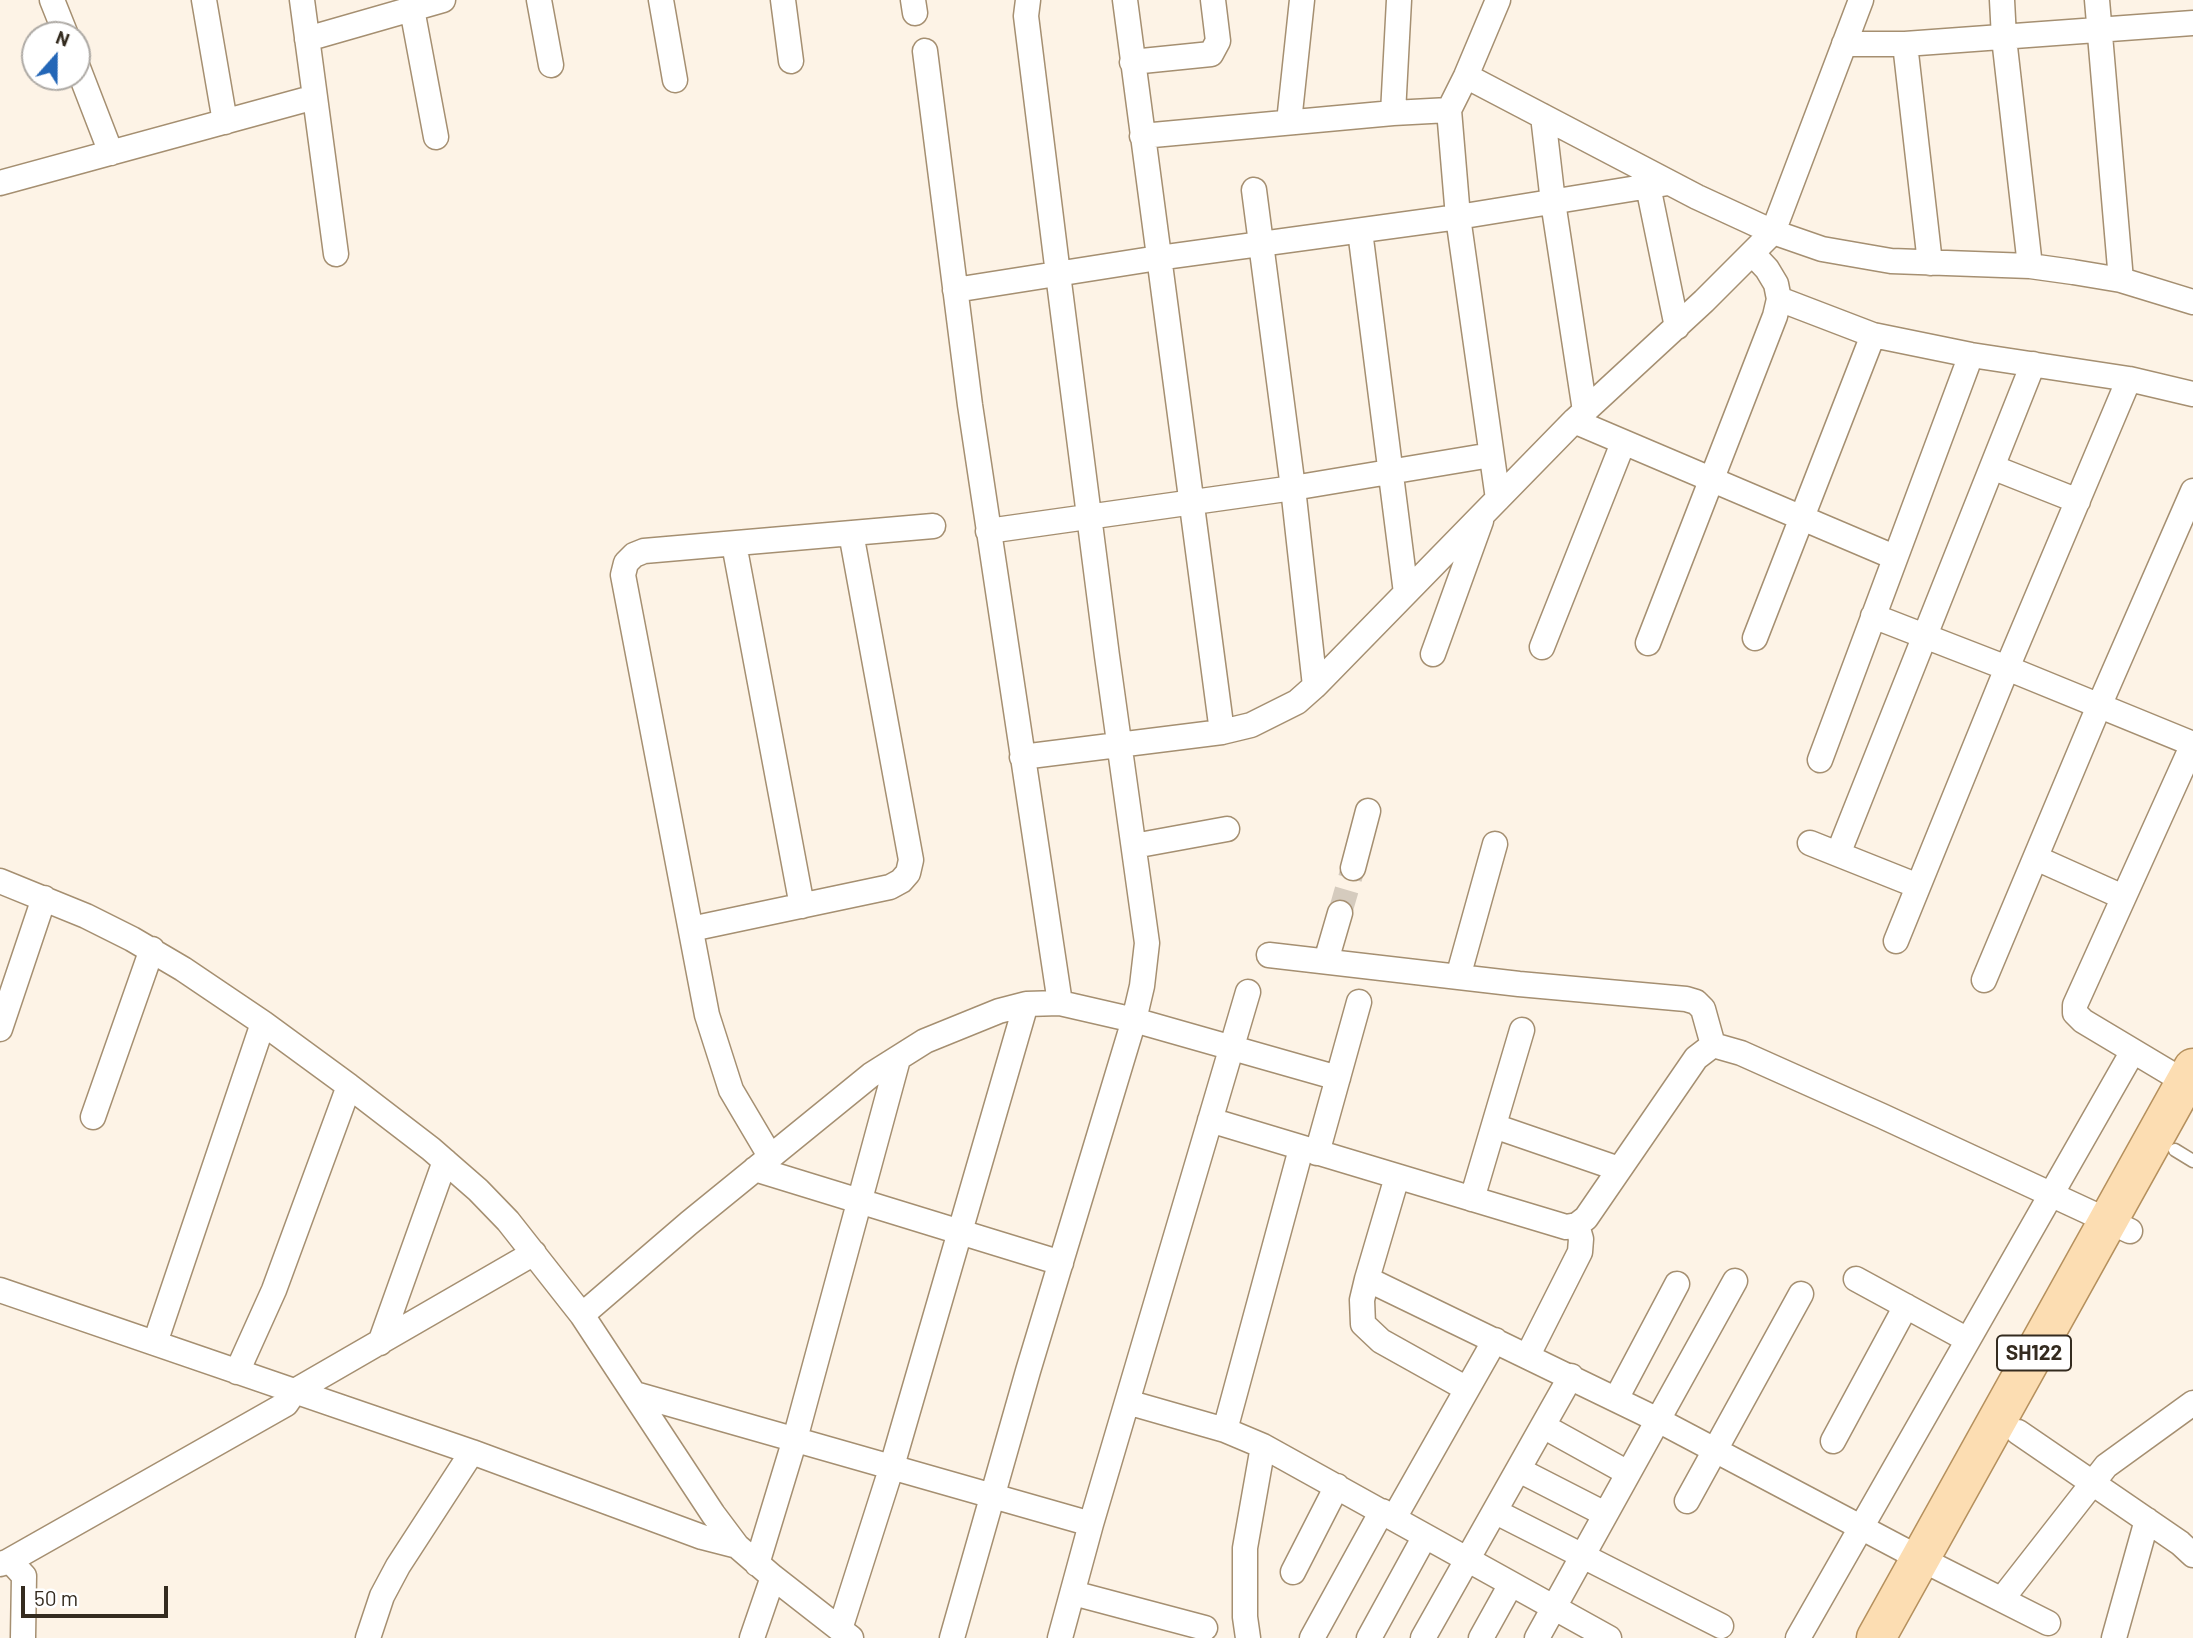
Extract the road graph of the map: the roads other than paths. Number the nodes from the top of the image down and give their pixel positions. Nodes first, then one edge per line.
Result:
1 (52, 0) edge
2 (204, 0) edge
3 (302, 0) edge
4 (443, 0) edge
5 (539, 0) edge
6 (661, 0) edge
7 (783, 0) edge
8 (1028, 0) edge
9 (1125, 0) edge
10 (1213, 0) edge
11 (1302, 0) edge
12 (1399, 0) edge
13 (1498, 0) edge
14 (1861, 0) edge
15 (2002, 0) edge
16 (2097, 0) edge
17 (412, 9) junction
18 (60, 21) edge
19 (2193, 23) edge
20 (2099, 31) junction
21 (2004, 38) junction
22 (307, 39) junction
23 (1844, 44) junction
24 (1905, 44) junction
25 (925, 51) dead end
26 (791, 61) dead end
27 (1132, 62) junction
28 (551, 65) dead end
29 (1466, 76) junction
30 (675, 80) dead end
31 (87, 91) edge
32 (315, 97) junction
33 (1449, 110) junction
34 (1393, 113) junction
35 (1543, 116) junction
36 (225, 122) junction
37 (1289, 122) junction
38 (1142, 136) junction
39 (436, 137) dead end
40 (111, 153) junction
41 (0, 183) edge
42 (1658, 184) junction
43 (1254, 190) dead end
44 (1553, 202) junction
45 (1458, 217) junction
46 (1360, 230) junction
47 (1773, 232) junction
48 (1261, 243) junction
49 (336, 254) dead end
50 (1753, 254) junction
51 (1158, 258) junction
52 (1930, 263) junction
53 (2030, 266) junction
54 (1058, 274) junction
55 (2121, 280) junction
56 (954, 290) junction
57 (1779, 299) junction
58 (2193, 302) edge
59 (1677, 327) junction
60 (1873, 335) junction
61 (1971, 355) junction
62 (2033, 364) junction
63 (2129, 379) junction
64 (2193, 394) edge
65 (1580, 416) junction
66 (1623, 443) junction
67 (1492, 455) junction
68 (1992, 467) junction
69 (1389, 473) junction
70 (1711, 480) junction
71 (1293, 488) junction
72 (2193, 491) edge
73 (2078, 500) junction
74 (1191, 503) junction
75 (1491, 507) junction
76 (1089, 517) junction
77 (1802, 517) junction
78 (933, 526) dead end
79 (988, 531) junction
80 (851, 533) junction
81 (733, 544) junction
82 (1894, 557) junction
83 (1406, 593) junction
84 (1873, 616) junction
85 (1925, 636) junction
86 (1755, 638) dead end
87 (1648, 643) dead end
88 (1542, 647) dead end
89 (1433, 654) dead end
90 (2007, 668) junction
91 (1315, 686) junction
92 (2099, 706) junction
93 (1223, 732) junction
94 (2193, 744) edge
95 (1121, 746) junction
96 (1022, 757) junction
97 (1820, 760) dead end
98 (1368, 811) dead end
99 (1227, 829) dead end
100 (1810, 843) dead end
101 (1495, 844) dead end
102 (1134, 846) junction
103 (1838, 854) junction
104 (2036, 858) junction
105 (1353, 868) tunnel mouth
106 (0, 881) edge
107 (1918, 886) junction
108 (2123, 897) junction
109 (44, 898) junction
110 (802, 906) junction
111 (1340, 914) tunnel mouth
112 (691, 929) junction
113 (1896, 941) dead end
114 (152, 949) junction
115 (1269, 955) dead end
116 (1326, 961) junction
117 (1458, 977) junction
118 (1984, 980) dead end
119 (1248, 992) dead end
120 (1359, 1002) dead end
121 (1060, 1003) junction
122 (1026, 1004) junction
123 (1134, 1020) junction
124 (263, 1023) junction
125 (0, 1029) edge
126 (1522, 1030) dead end
127 (1713, 1045) junction
128 (1231, 1049) junction
129 (2133, 1051) junction
130 (898, 1059) junction
131 (1338, 1078) junction
132 (349, 1086) junction
133 (2188, 1116) edge
134 (93, 1117) dead end
135 (1210, 1120) junction
136 (1494, 1126) junction
137 (1309, 1151) junction
138 (445, 1161) junction
139 (763, 1162) junction
140 (1619, 1169) junction
141 (1398, 1177) junction
142 (2052, 1195) junction
143 (1472, 1199) junction
144 (860, 1202) junction
145 (1577, 1225) junction
146 (2119, 1226) junction
147 (960, 1233) junction
148 (534, 1253) junction
149 (1061, 1263) junction
150 (1367, 1279) junction
151 (1856, 1279) dead end
152 (1735, 1282) dead end
153 (1677, 1284) dead end
154 (0, 1290) edge
155 (1801, 1294) dead end
156 (1906, 1306) junction
157 (582, 1315) junction
158 (1495, 1340) junction
159 (1968, 1340) junction
160 (155, 1343) junction
161 (380, 1343) junction
162 (1528, 1355) junction
163 (237, 1372) junction
164 (1571, 1376) junction
165 (1468, 1389) junction
166 (295, 1391) junction
167 (635, 1394) junction
168 (1616, 1399) junction
169 (1127, 1402) junction
170 (2193, 1403) edge
171 (1658, 1420) junction
172 (1543, 1426) junction
173 (1225, 1430) junction
174 (2018, 1432) junction
175 (794, 1439) junction
176 (1833, 1441) dead end
177 (1263, 1446) junction
178 (1714, 1450) junction
179 (472, 1452) junction
180 (892, 1466) junction
181 (1519, 1470) junction
182 (1628, 1473) junction
183 (2093, 1483) junction
184 (1337, 1486) junction
185 (993, 1495) junction
186 (1687, 1501) dead end
187 (1496, 1512) junction
188 (1605, 1514) junction
189 (1388, 1515) junction
190 (2147, 1520) junction
191 (1091, 1524) junction
192 (1861, 1528) junction
193 (1425, 1536) junction
194 (737, 1546) junction
195 (2193, 1555) edge
196 (1582, 1556) junction
197 (1468, 1560) junction
198 (4, 1563) edge
199 (1930, 1564) junction
200 (765, 1570) junction
201 (1293, 1572) dead end
202 (1511, 1584) junction
203 (1073, 1593) junction
204 (2002, 1599) junction
205 (1554, 1607) junction
206 (2048, 1623) dead end
207 (1721, 1626) dead end
208 (1205, 1628) dead end
209 (1174, 1629) edge
210 (846, 1633) edge
211 (23, 1638) edge
212 (368, 1638) edge
213 (752, 1638) edge
214 (951, 1638) edge
215 (1060, 1638) edge
216 (1248, 1638) edge
217 (1312, 1638) edge
218 (1369, 1638) edge
219 (1423, 1638) edge
220 (1481, 1638) edge
221 (1537, 1638) edge
222 (1609, 1638) edge
223 (1798, 1638) edge
224 (1875, 1638) edge
225 (1904, 1638) edge
226 (2114, 1638) edge

1 - 18 street
2 - 36 street
3 - 22 street
4 - 17 street
5 - 28 street
6 - 30 street
7 - 26 street
8 - 54 street
9 - 27 street
10 - 27 street
11 - 37 street
12 - 34 street
13 - 29 street
14 - 23 street
15 - 21 street
16 - 20 street
17 - 22 street
17 - 39 street
19 - 20 street
20 - 21 street
20 - 55 street
21 - 24 street
21 - 53 street
22 - 32 street
23 - 24 street
23 - 47 street
24 - 52 street
25 - 56 street
27 - 38 street
29 - 33 street
29 - 35 street
31 - 40 street
32 - 36 street
32 - 49 street
33 - 34 street
33 - 45 street
34 - 37 street
35 - 42 street
35 - 44 street
36 - 40 street
37 - 38 street
38 - 51 street
40 - 41 street
42 - 44 street
42 - 47 street
42 - 59 street
43 - 48 street
44 - 45 street
44 - 65 street
45 - 46 street
45 - 67 street
46 - 48 street
46 - 69 street
47 - 50 street
47 - 52 street
48 - 51 street
48 - 71 street
50 - 57 street
50 - 59 street
51 - 54 street
51 - 74 street
52 - 53 street
53 - 55 street
54 - 56 street
54 - 76 street
55 - 58 street
56 - 79 street
57 - 60 street
57 - 70 street
59 - 65 street
60 - 61 street
60 - 77 street
61 - 62 street
61 - 82 street
62 - 63 street
62 - 68 street
63 - 64 street
63 - 73 street
65 - 66 street
65 - 75 street
66 - 70 street
66 - 88 street
67 - 69 street
67 - 75 street
68 - 73 street
68 - 85 street
69 - 71 street
69 - 83 street
70 - 77 street
70 - 87 street
71 - 74 street
71 - 91 street
72 - 92 street
73 - 90 street
74 - 76 street
74 - 93 street
75 - 83 street
75 - 89 street
76 - 79 street
76 - 95 street
77 - 82 street
77 - 86 street
78 - 80 street
79 - 96 street
80 - 81 street
80 - 110 street
81 - 110 street
81 - 112 street
82 - 84 street
83 - 91 street
84 - 85 street
84 - 97 street
85 - 90 street
85 - 103 street
90 - 92 street
90 - 107 street
91 - 93 street
92 - 94 street
92 - 104 street
93 - 95 street
94 - 108 street
95 - 96 street
95 - 102 street
96 - 121 street
98 - 105 street
99 - 102 street
100 - 103 street
101 - 117 street
102 - 123 street
103 - 107 street
104 - 108 street
104 - 118 street
106 - 109 street
107 - 113 street
108 - 129 street
109 - 114 street
109 - 125 street
110 - 112 street
111 - 116 street
112 - 139 street
114 - 124 street
114 - 134 street
115 - 116 street
116 - 117 street
117 - 127 street
119 - 128 street
120 - 131 street
121 - 122 street
121 - 123 street
122 - 130 street
122 - 147 street
123 - 128 street
123 - 149 street
124 - 132 street
124 - 160 street
126 - 136 street
127 - 140 street
127 - 142 street
128 - 131 street
128 - 135 street
129 - 133 street
129 - 142 street
130 - 139 street
130 - 144 street
131 - 137 street
132 - 138 street
132 - 163 street
133 - 146 main road, SH122
133 - 146 main road, SH122
135 - 137 street
135 - 169 street
136 - 140 street
136 - 143 street
137 - 141 street
137 - 173 street
138 - 148 street
138 - 161 street
139 - 144 street
139 - 157 street
140 - 145 street
141 - 143 street
141 - 150 street
142 - 146 street
142 - 159 street
143 - 145 street
144 - 147 street
144 - 175 street
145 - 162 street
146 - 174 main road, SH122
146 - 199 main road, SH122
147 - 149 street
147 - 180 street
148 - 157 street
148 - 161 street
149 - 185 street
150 - 158 street
150 - 165 street
151 - 156 street
152 - 171 street
153 - 168 street
154 - 160 street
155 - 178 street
156 - 159 street
156 - 176 street
157 - 167 street
158 - 162 street
158 - 165 street
159 - 192 street
160 - 163 street
161 - 166 street
162 - 164 street
163 - 166 street
164 - 168 street
164 - 172 street
165 - 189 street
166 - 179 street
166 - 198 street
167 - 175 street
167 - 194 street
168 - 171 street
169 - 173 street
169 - 191 street
170 - 183 street
171 - 178 street
171 - 182 street
172 - 181 street
172 - 182 street
173 - 177 street
174 - 183 street
174 - 199 main road, SH122
175 - 180 street
175 - 200 street
177 - 184 street
177 - 216 street
178 - 186 street
178 - 192 street
179 - 194 street
179 - 212 street
180 - 185 street
180 - 210 street
181 - 187 street
181 - 188 street
182 - 188 street
183 - 190 street
183 - 204 street
184 - 189 street
184 - 201 street
185 - 191 street
185 - 214 street
187 - 196 street
187 - 197 street
188 - 196 street
189 - 193 street
189 - 217 street
190 - 195 street
190 - 226 street
191 - 203 street
192 - 199 street
192 - 223 street
193 - 197 street
193 - 218 street
194 - 200 street
196 - 205 street
196 - 207 street
197 - 202 street
197 - 219 street
198 - 211 street
199 - 204 street
199 - 224 main road, SH122
199 - 225 main road, SH122
200 - 210 street
200 - 213 street
202 - 205 street
202 - 220 street
203 - 209 street
203 - 215 street
204 - 206 street
205 - 221 street
205 - 222 street
208 - 209 street

